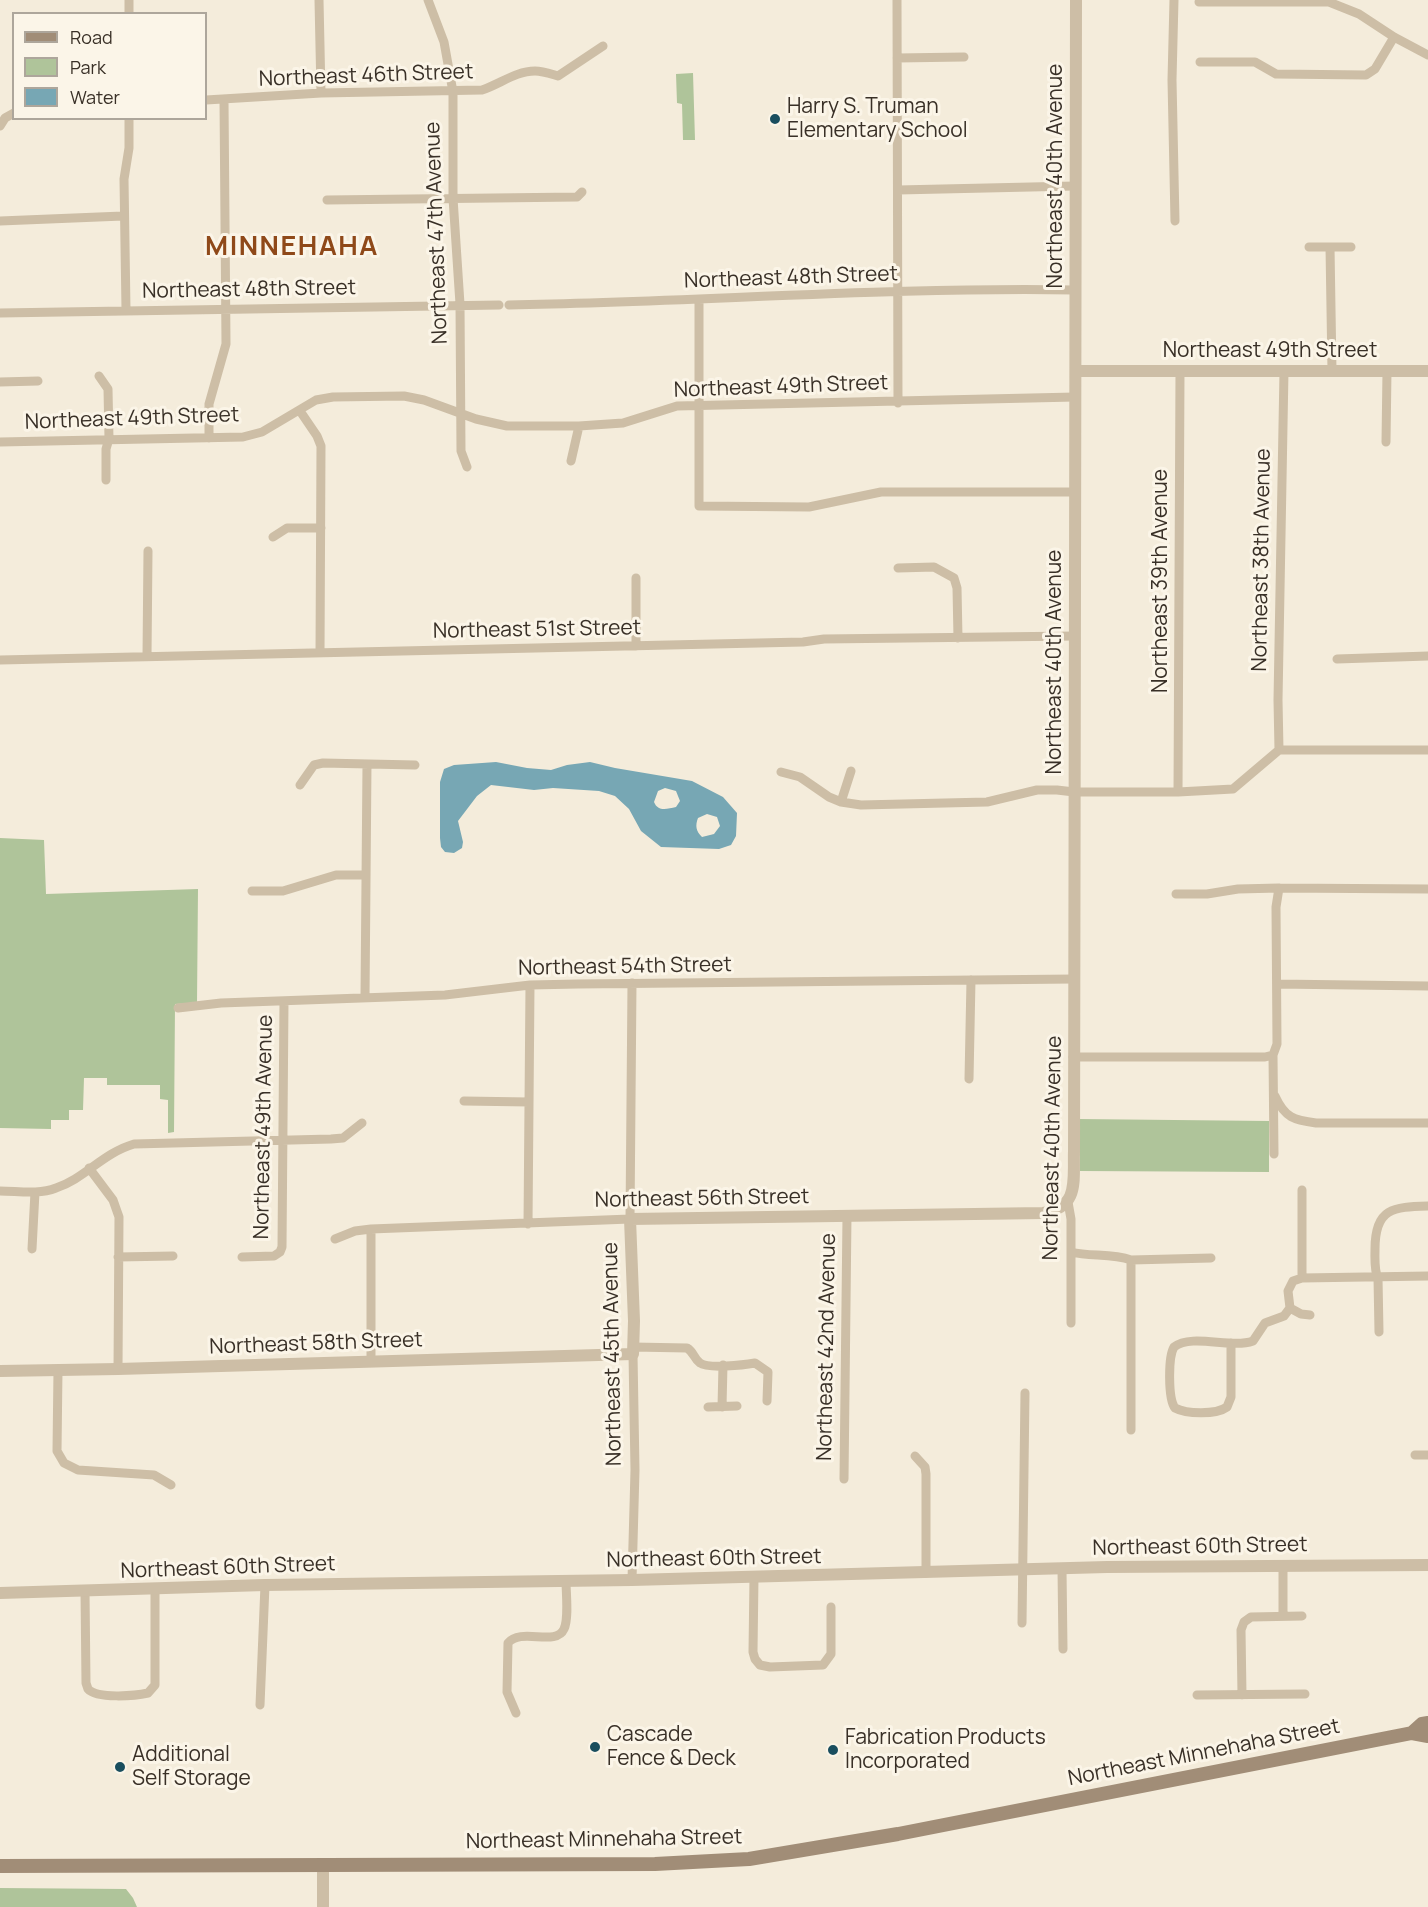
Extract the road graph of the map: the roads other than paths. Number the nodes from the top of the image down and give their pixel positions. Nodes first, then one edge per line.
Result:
1 (319, 0) edge
2 (428, 0) edge
3 (897, 0) edge
4 (1077, 0) edge
5 (1174, 0) edge
6 (1199, 2) dead end
7 (1394, 37) junction
8 (603, 46) dead end
9 (1428, 54) edge
10 (964, 57) dead end
11 (897, 58) junction
12 (1200, 62) dead end
13 (453, 92) junction
14 (321, 93) junction
15 (207, 100) edge
16 (224, 100) junction
17 (12, 114) edge
18 (129, 120) edge
19 (0, 126) edge
20 (1075, 186) junction
21 (898, 190) junction
22 (582, 192) dead end
23 (453, 198) junction
24 (327, 201) dead end
25 (123, 216) junction
26 (0, 221) edge
27 (1175, 221) dead end
28 (1309, 247) dead end
29 (1330, 247) junction
30 (1351, 247) dead end
31 (1075, 290) junction
32 (899, 292) junction
33 (699, 301) junction
34 (460, 304) junction
35 (226, 308) junction
36 (126, 310) junction
37 (0, 313) edge
38 (1076, 370) junction
39 (1180, 371) junction
40 (1284, 371) junction
41 (1332, 371) junction
42 (1387, 371) junction
43 (1428, 371) edge
44 (99, 376) dead end
45 (38, 381) dead end
46 (0, 382) edge
47 (1076, 397) junction
48 (898, 402) junction
49 (698, 406) junction
50 (300, 411) junction
51 (460, 413) junction
52 (579, 426) junction
53 (209, 438) junction
54 (109, 439) junction
55 (0, 442) edge
56 (1386, 442) dead end
57 (571, 461) dead end
58 (467, 467) dead end
59 (106, 480) dead end
60 (1076, 492) junction
61 (321, 528) junction
62 (273, 537) dead end
63 (148, 551) dead end
64 (898, 568) dead end
65 (636, 578) dead end
66 (1075, 636) junction
67 (958, 638) junction
68 (636, 646) junction
69 (320, 653) junction
70 (147, 656) junction
71 (1428, 656) edge
72 (1337, 659) dead end
73 (0, 660) edge
74 (1279, 750) junction
75 (1428, 750) edge
76 (368, 764) junction
77 (415, 765) dead end
78 (851, 771) dead end
79 (781, 772) dead end
80 (300, 785) dead end
81 (1074, 792) junction
82 (1178, 792) junction
83 (841, 802) junction
84 (366, 875) junction
85 (1279, 888) junction
86 (1428, 889) edge
87 (252, 891) dead end
88 (1176, 894) dead end
89 (971, 980) junction
90 (1074, 980) junction
91 (632, 983) junction
92 (1277, 984) junction
93 (530, 985) junction
94 (1428, 986) edge
95 (365, 997) junction
96 (284, 1001) junction
97 (178, 1008) dead end
98 (1273, 1055) junction
99 (1073, 1057) junction
100 (969, 1079) dead end
101 (1273, 1092) junction
102 (464, 1101) dead end
103 (529, 1102) junction
104 (362, 1123) dead end
105 (1428, 1123) edge
106 (283, 1140) junction
107 (1274, 1154) dead end
108 (89, 1168) junction
109 (1302, 1190) dead end
110 (0, 1191) edge
111 (35, 1192) junction
112 (1068, 1202) junction
113 (1428, 1206) edge
114 (846, 1216) junction
115 (630, 1220) junction
116 (528, 1224) junction
117 (371, 1229) junction
118 (335, 1239) dead end
119 (32, 1249) dead end
120 (1071, 1252) junction
121 (173, 1256) dead end
122 (118, 1257) junction
123 (242, 1257) dead end
124 (1211, 1258) dead end
125 (1131, 1260) junction
126 (1428, 1276) edge
127 (1302, 1278) junction
128 (1378, 1278) junction
129 (1290, 1308) junction
130 (1310, 1315) dead end
131 (1071, 1323) dead end
132 (1379, 1332) dead end
133 (1231, 1343) junction
134 (633, 1351) junction
135 (371, 1361) junction
136 (723, 1365) junction
137 (118, 1369) junction
138 (58, 1370) junction
139 (0, 1371) edge
140 (1025, 1393) dead end
141 (767, 1401) dead end
142 (737, 1406) dead end
143 (708, 1407) dead end
144 (722, 1407) junction
145 (1131, 1430) dead end
146 (1415, 1455) dead end
147 (1428, 1455) edge
148 (915, 1456) dead end
149 (844, 1479) dead end
150 (171, 1485) dead end
151 (1428, 1565) edge
152 (1283, 1566) junction
153 (1062, 1569) junction
154 (1024, 1570) junction
155 (926, 1573) junction
156 (754, 1577) junction
157 (632, 1580) junction
158 (566, 1581) junction
159 (265, 1585) junction
160 (155, 1589) junction
161 (86, 1591) junction
162 (0, 1593) edge
163 (831, 1607) dead end
164 (1283, 1616) junction
165 (1302, 1616) dead end
166 (1022, 1623) dead end
167 (1063, 1649) dead end
168 (1305, 1694) dead end
169 (1197, 1695) dead end
170 (1242, 1695) junction
171 (260, 1704) dead end
172 (516, 1713) dead end
173 (1428, 1723) edge
174 (1412, 1733) junction
175 (1428, 1736) edge
176 (323, 1864) junction
177 (0, 1866) edge
178 (323, 1907) edge

1 - 14 street
2 - 13 street, Northeast 47th Avenue
3 - 11 street
4 - 20 street, Northeast 40th Avenue
5 - 27 street
6 - 7 street
7 - 9 street
7 - 12 street
8 - 13 street, Northeast 46th Street
10 - 11 street
11 - 21 street
13 - 14 street, Northeast 46th Street
13 - 23 street, Northeast 47th Avenue
14 - 16 street, Northeast 46th Street
15 - 16 street, Northeast 46th Street
16 - 35 street
17 - 19 street
18 - 25 street
20 - 21 street
20 - 31 street, Northeast 40th Avenue
21 - 32 street
22 - 23 street
23 - 24 street
23 - 34 street, Northeast 47th Avenue
25 - 26 street
25 - 36 street
28 - 29 street
29 - 30 street
29 - 41 street
31 - 32 street, Northeast 48th Street
31 - 38 street, Northeast 40th Avenue
32 - 33 street, Northeast 48th Street
32 - 48 street
33 - 34 street, Northeast 48th Street
33 - 49 street
34 - 35 street, Northeast 48th Street
34 - 51 street, Northeast 47th Avenue
35 - 36 street, Northeast 48th Street
35 - 53 street
36 - 37 street, Northeast 48th Street
38 - 39 street, Northeast 49th Street
38 - 47 street, Northeast 40th Avenue
39 - 40 street, Northeast 49th Street
39 - 82 street, Northeast 39th Avenue
40 - 41 street, Northeast 49th Street
40 - 74 street, Northeast 38th Avenue
41 - 42 street, Northeast 49th Street
42 - 43 street, Northeast 49th Street
42 - 56 street
44 - 54 street
45 - 46 street
47 - 48 street, Northeast 49th Street
47 - 60 street, Northeast 40th Avenue
48 - 49 street, Northeast 49th Street
49 - 52 street, Northeast 49th Street
49 - 60 street
50 - 51 street, Northeast 49th Street
50 - 53 street, Northeast 49th Street
50 - 61 street
51 - 52 street, Northeast 49th Street
51 - 58 street, Northeast 47th Avenue
52 - 57 street
53 - 54 street, Northeast 49th Street
54 - 55 street, Northeast 49th Street
54 - 59 street
60 - 66 street, Northeast 40th Avenue
61 - 62 street
61 - 69 street
63 - 70 street
64 - 67 street
65 - 68 street
66 - 67 street, Northeast 51st Street
66 - 81 street, Northeast 40th Avenue
67 - 68 street, Northeast 51st Street
68 - 69 street, Northeast 51st Street
69 - 70 street, Northeast 51st Street
70 - 73 street, Northeast 51st Street
71 - 72 street
74 - 75 street
74 - 82 street
76 - 77 street
76 - 80 street
76 - 84 street
78 - 83 street
79 - 83 street
81 - 82 street
81 - 83 street
81 - 90 street, Northeast 40th Avenue
84 - 87 street
84 - 95 street
85 - 86 street
85 - 88 street
85 - 92 street
89 - 90 street, Northeast 54th Street
89 - 91 street, Northeast 54th Street
89 - 100 street
90 - 99 street, Northeast 40th Avenue
91 - 93 street, Northeast 54th Street
91 - 115 street, Northeast 45th Avenue
92 - 94 street
92 - 98 street
93 - 95 street, Northeast 54th Street
93 - 103 street
95 - 96 street, Northeast 54th Street
96 - 97 street, Northeast 54th Street
96 - 106 street, Northeast 49th Avenue
98 - 99 street
98 - 101 street
99 - 112 street, Northeast 40th Avenue
101 - 105 street
101 - 107 street
102 - 103 street
103 - 116 street
104 - 106 street
106 - 108 street
106 - 123 street, Northeast 49th Avenue
108 - 111 street
108 - 122 street
109 - 127 street
110 - 111 street
111 - 119 street
112 - 114 street, Northeast 56th Street
112 - 120 street, Northeast 40th Avenue
113 - 128 street
114 - 115 street, Northeast 56th Street
114 - 149 street, Northeast 42nd Avenue
115 - 116 street, Northeast 56th Street
115 - 134 street, Northeast 45th Avenue
116 - 117 street, Northeast 56th Street
117 - 118 street, Northeast 56th Street
117 - 135 street
120 - 125 street
120 - 131 street, Northeast 40th Avenue
121 - 122 street
122 - 137 street
124 - 125 street
125 - 145 street
126 - 128 street
127 - 128 street
127 - 129 street
128 - 132 street
129 - 130 street
129 - 133 street
133 - 133 street
134 - 135 street, Northeast 58th Street
134 - 136 street
134 - 157 street, Northeast 45th Avenue
135 - 137 street, Northeast 58th Street
136 - 141 street
136 - 144 street
137 - 138 street, Northeast 58th Street
138 - 139 street, Northeast 58th Street
138 - 150 street
140 - 154 street
142 - 144 street
143 - 144 street
146 - 147 street
148 - 155 street
151 - 152 street, Northeast 60th Street
152 - 153 street, Northeast 60th Street
152 - 164 street
153 - 154 street, Northeast 60th Street
153 - 167 street
154 - 155 street, Northeast 60th Street
154 - 166 street
155 - 156 street, Northeast 60th Street
156 - 157 street, Northeast 60th Street
156 - 163 street
157 - 158 street, Northeast 60th Street
158 - 159 street, Northeast 60th Street
158 - 172 street
159 - 160 street, Northeast 60th Street
159 - 171 street
160 - 161 street, Northeast 60th Street
160 - 161 street
161 - 162 street, Northeast 60th Street
164 - 165 street
164 - 170 street
168 - 170 street
169 - 170 street
173 - 174 main road, Northeast Minnehaha Street
174 - 175 main road, Northeast Minnehaha Street
174 - 176 main road, Northeast Minnehaha Street
176 - 177 main road, Northeast Minnehaha Street
176 - 178 street

